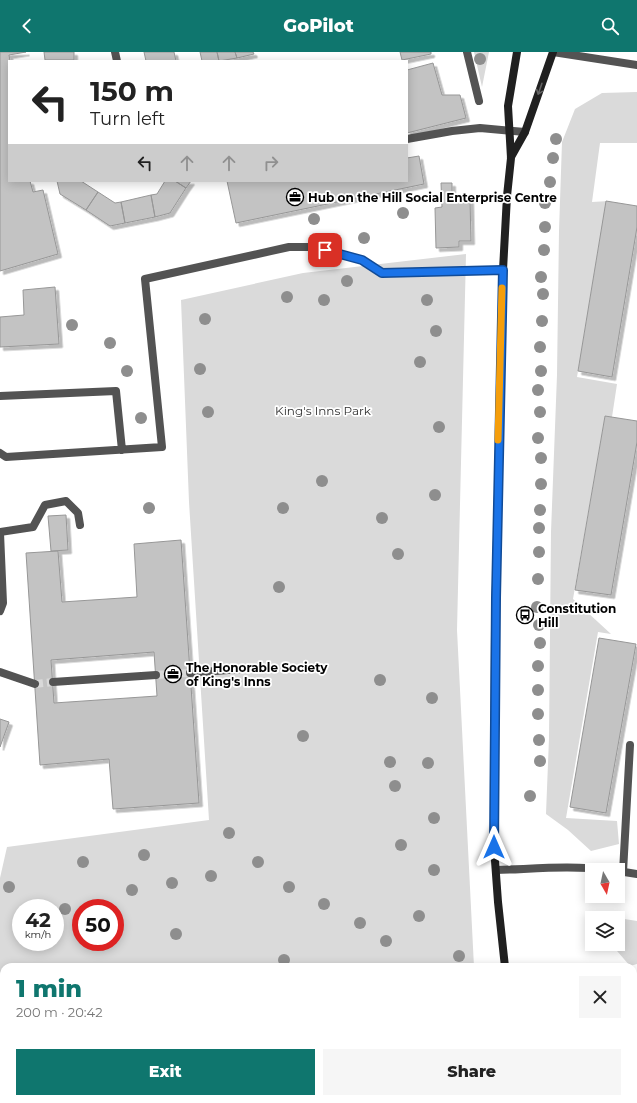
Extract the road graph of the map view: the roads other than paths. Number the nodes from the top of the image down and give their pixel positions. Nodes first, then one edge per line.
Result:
1 (467, 52) edge
2 (517, 52) edge
3 (553, 52) edge
4 (637, 66) edge
5 (479, 101) dead end
6 (509, 131) junction
7 (525, 132) junction
8 (408, 139) edge
9 (511, 158) junction
10 (503, 270) junction
11 (0, 396) edge
12 (122, 450) junction
13 (0, 453) edge
14 (80, 525) dead end
15 (0, 532) edge
16 (0, 611) edge
17 (241, 669) dead end
18 (0, 672) edge
19 (190, 673) tunnel mouth
20 (156, 675) tunnel mouth
21 (53, 682) tunnel mouth
22 (35, 684) tunnel mouth
23 (630, 745) dead end
24 (621, 863) edge
25 (585, 868) edge
26 (496, 870) junction
27 (625, 873) edge
28 (637, 874) edge
29 (505, 963) edge

1 - 5 street
2 - 6 main road
3 - 4 street
3 -> 7 main road
6 - 7 street
6 - 8 street
6 - 9 main road
7 - 9 main road
9 - 10 main road
10 - 12 street
10 - 26 main road
11 - 12 street
12 - 13 street
14 - 15 street
15 - 16 street
17 - 19 street
18 - 22 street
20 - 21 street
23 - 24 street
25 - 26 street
26 - 29 main road
27 - 28 street

